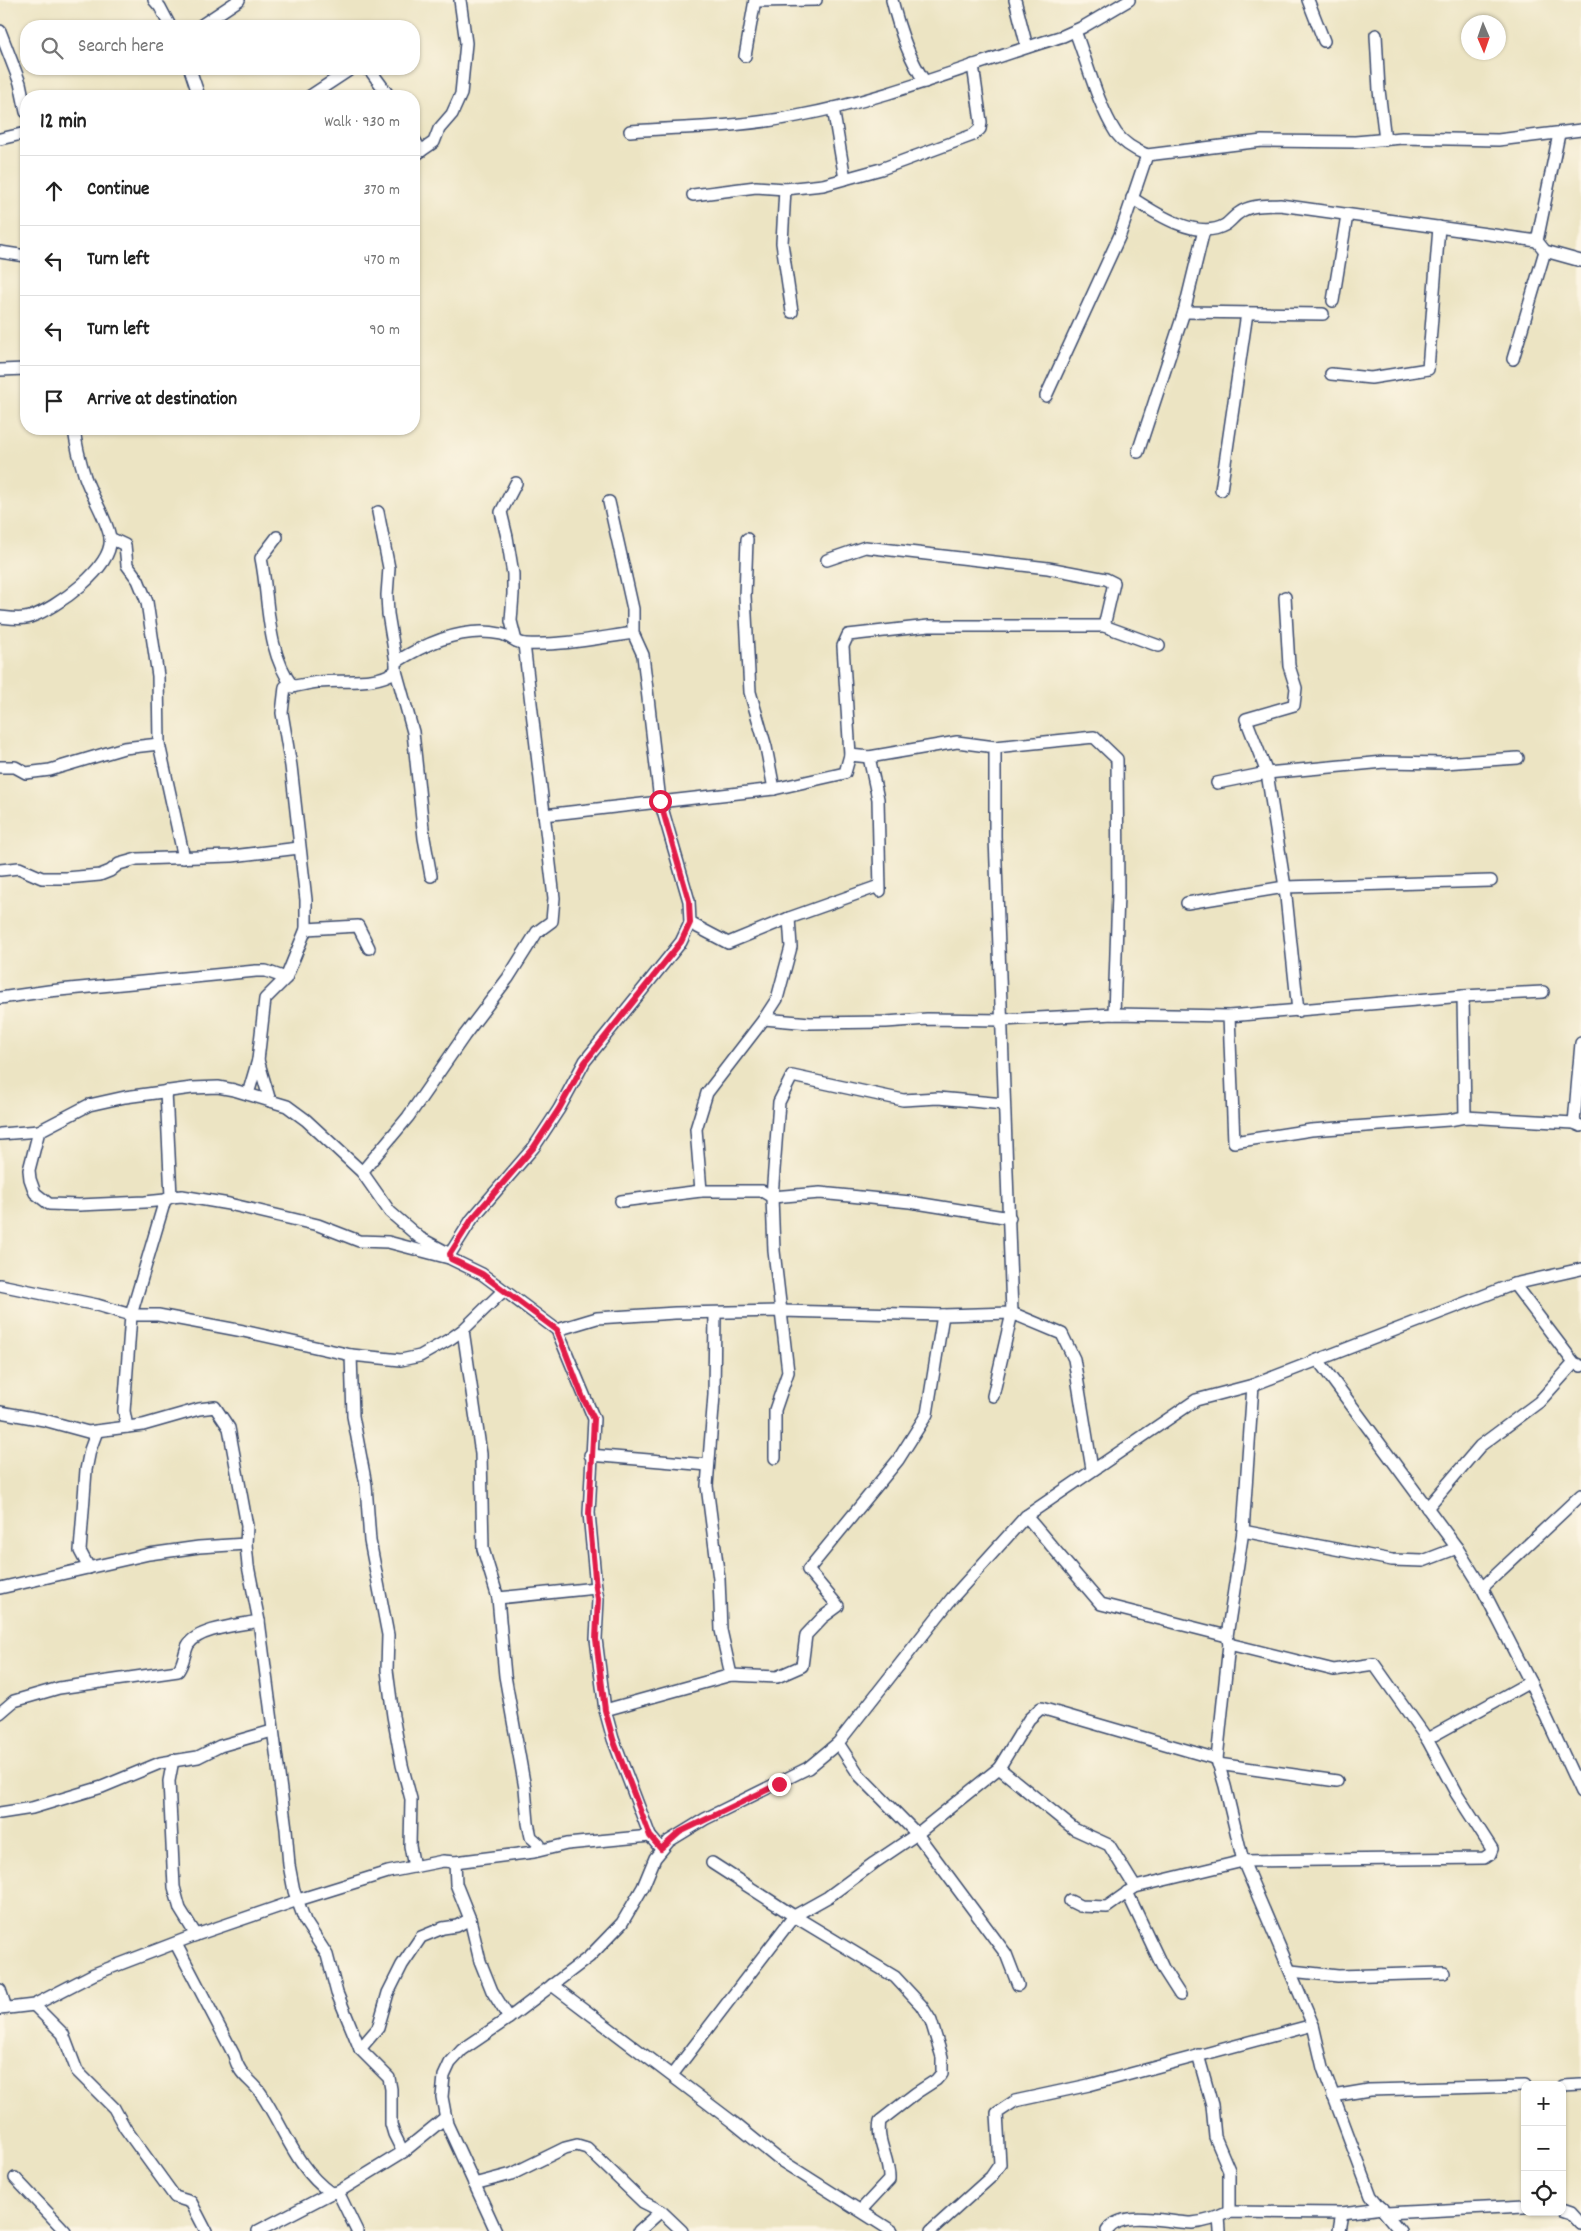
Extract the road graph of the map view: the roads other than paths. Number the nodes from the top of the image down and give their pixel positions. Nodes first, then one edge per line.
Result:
1 (154, 0) edge
2 (239, 0) edge
3 (460, 0) edge
4 (816, 0) edge
5 (892, 0) edge
6 (1015, 0) edge
7 (1129, 0) edge
8 (1308, 0) edge
9 (755, 1) edge
10 (166, 20) edge
11 (209, 20) edge
12 (0, 31) edge
13 (1075, 31) junction
14 (1376, 35) dead end
15 (1324, 41) dead end
16 (1027, 47) junction
17 (745, 56) dead end
18 (972, 65) junction
19 (192, 75) edge
20 (342, 75) edge
21 (374, 75) edge
22 (925, 82) junction
23 (22, 90) edge
24 (197, 90) edge
25 (319, 90) edge
26 (385, 90) edge
27 (832, 108) junction
28 (630, 130) dead end
29 (1581, 130) edge
30 (20, 134) edge
31 (1559, 134) junction
32 (0, 139) edge
33 (1385, 140) junction
34 (420, 152) edge
35 (1148, 154) junction
36 (844, 179) junction
37 (785, 189) junction
38 (693, 194) dead end
39 (1132, 198) junction
40 (1347, 215) junction
41 (1439, 227) junction
42 (1204, 230) junction
43 (1537, 241) junction
44 (1545, 251) junction
45 (0, 252) edge
46 (20, 255) edge
47 (1581, 261) edge
48 (1333, 301) dead end
49 (792, 312) dead end
50 (1184, 312) junction
51 (1247, 313) junction
52 (1323, 314) dead end
53 (1513, 359) dead end
54 (20, 369) edge
55 (0, 370) edge
56 (1331, 374) dead end
57 (1046, 396) dead end
58 (75, 435) edge
59 (1138, 452) dead end
60 (516, 483) dead end
61 (1221, 490) dead end
62 (609, 502) dead end
63 (378, 512) dead end
64 (278, 537) dead end
65 (747, 539) dead end
66 (110, 543) junction
67 (827, 560) dead end
68 (1285, 597) dead end
69 (0, 617) edge
70 (511, 622) junction
71 (1104, 626) junction
72 (633, 633) junction
73 (502, 634) junction
74 (520, 642) junction
75 (1159, 646) dead end
76 (396, 667) junction
77 (293, 687) junction
78 (159, 744) junction
79 (995, 747) junction
80 (850, 755) junction
81 (869, 756) junction
82 (1518, 758) dead end
83 (0, 767) edge
84 (1267, 773) junction
85 (1217, 783) dead end
86 (774, 789) junction
87 (660, 801) junction
88 (544, 815) junction
89 (299, 848) junction
90 (184, 858) junction
91 (0, 870) edge
92 (432, 876) dead end
93 (1491, 881) dead end
94 (1285, 887) junction
95 (1187, 902) dead end
96 (789, 918) junction
97 (690, 923) junction
98 (306, 928) junction
99 (369, 948) dead end
100 (286, 978) junction
101 (1543, 992) dead end
102 (1463, 996) junction
103 (0, 998) edge
104 (1298, 1011) junction
105 (1114, 1014) junction
106 (1229, 1016) junction
107 (764, 1019) junction
108 (1002, 1020) junction
109 (1581, 1043) edge
110 (258, 1060) junction
111 (166, 1091) junction
112 (248, 1094) junction
113 (270, 1101) junction
114 (1004, 1104) junction
115 (1465, 1117) junction
116 (1578, 1125) edge
117 (39, 1131) junction
118 (0, 1134) edge
119 (362, 1172) junction
120 (701, 1191) junction
121 (772, 1197) junction
122 (168, 1199) junction
123 (621, 1201) dead end
124 (1010, 1218) junction
125 (451, 1257) junction
126 (1581, 1269) edge
127 (1514, 1284) junction
128 (0, 1285) edge
129 (503, 1291) junction
130 (781, 1311) junction
131 (1012, 1312) junction
132 (716, 1313) junction
133 (131, 1315) junction
134 (943, 1315) junction
135 (463, 1330) junction
136 (557, 1330) junction
137 (351, 1355) junction
138 (1318, 1360) junction
139 (1577, 1364) edge
140 (1253, 1385) junction
141 (993, 1396) dead end
142 (0, 1412) edge
143 (127, 1427) junction
144 (97, 1431) junction
145 (590, 1454) junction
146 (775, 1458) dead end
147 (708, 1465) junction
148 (1092, 1469) junction
149 (1581, 1495) edge
150 (1427, 1508) junction
151 (1026, 1516) junction
152 (1243, 1531) junction
153 (246, 1544) junction
154 (1457, 1548) junction
155 (89, 1568) junction
156 (0, 1588) edge
157 (596, 1588) junction
158 (1482, 1588) junction
159 (498, 1598) junction
160 (259, 1621) junction
161 (1228, 1640) junction
162 (731, 1675) junction
163 (1530, 1682) junction
164 (605, 1710) junction
165 (0, 1713) edge
166 (272, 1732) junction
167 (1427, 1739) junction
168 (838, 1743) junction
169 (173, 1760) junction
170 (1217, 1762) junction
171 (160, 1764) junction
172 (1000, 1768) junction
173 (169, 1781) junction
174 (1337, 1781) dead end
175 (1580, 1786) edge
176 (0, 1812) edge
177 (917, 1834) junction
178 (650, 1836) junction
179 (661, 1849) junction
180 (536, 1852) junction
181 (1243, 1861) junction
182 (455, 1862) junction
183 (712, 1863) dead end
184 (414, 1867) junction
185 (1131, 1889) junction
186 (298, 1900) junction
187 (1070, 1901) dead end
188 (794, 1916) junction
189 (470, 1919) junction
190 (196, 1935) junction
191 (176, 1944) junction
192 (1291, 1971) junction
193 (1444, 1973) dead end
194 (552, 1985) junction
195 (1018, 1985) dead end
196 (0, 1990) edge
197 (1180, 1995) dead end
198 (34, 2005) junction
199 (3, 2009) edge
200 (509, 2018) junction
201 (1313, 2025) junction
202 (360, 2049) junction
203 (1198, 2055) junction
204 (672, 2075) junction
205 (1581, 2085) edge
206 (1521, 2086) edge
207 (1566, 2086) edge
208 (1334, 2096) junction
209 (446, 2117) junction
210 (402, 2152) junction
211 (15, 2178) dead end
212 (474, 2184) junction
213 (335, 2193) junction
214 (1371, 2196) junction
215 (1521, 2206) edge
216 (1367, 2208) junction
217 (860, 2210) junction
218 (1384, 2210) junction
219 (661, 2211) junction
220 (1566, 2211) edge
221 (1342, 2213) junction
222 (1224, 2215) junction
223 (1581, 2224) edge
224 (65, 2231) edge
225 (206, 2231) edge
226 (258, 2231) edge
227 (357, 2231) edge
228 (496, 2231) edge
229 (639, 2231) edge
230 (682, 2231) edge
231 (892, 2231) edge
232 (931, 2231) edge
233 (1107, 2231) edge
234 (1220, 2231) edge
235 (1339, 2231) edge
236 (1400, 2231) edge

1 - 10 street
2 - 11 street
3 - 34 street
4 - 9 street
5 - 22 street
6 - 16 street
7 - 13 street
8 - 15 street
9 - 17 street
12 - 23 street
13 - 16 street
13 - 35 street
14 - 33 street
16 - 18 street
18 - 22 street
18 - 36 street
19 - 24 street
20 - 25 street
21 - 26 street
22 - 27 street
27 - 28 street
27 - 36 street
29 - 31 street
30 - 32 street
31 - 33 street
31 - 43 street
33 - 35 street
35 - 39 street
36 - 37 street
37 - 38 street
37 - 49 street
39 - 42 street
39 - 57 street
40 - 41 street
40 - 42 street
40 - 48 street
41 - 43 street
41 - 56 street
42 - 50 street
43 - 44 street
44 - 47 street
44 - 53 street
45 - 46 street
50 - 51 street
50 - 59 street
51 - 52 street
51 - 61 street
54 - 55 street
58 - 66 street
60 - 70 street
62 - 72 street
63 - 76 street
64 - 77 street
65 - 86 street
66 - 69 street
66 - 78 street
67 - 71 street
68 - 84 street
70 - 73 street
70 - 74 street
71 - 75 street
71 - 80 street
72 - 74 street
72 - 87 street
73 - 74 street
73 - 76 street
74 - 88 street
76 - 77 street
76 - 92 street
77 - 89 street
78 - 83 street
78 - 90 street
79 - 81 street
79 - 105 street
79 - 108 street
80 - 81 street
80 - 86 street
81 - 96 street
82 - 84 street
84 - 85 street
84 - 94 street
86 - 87 street
87 - 88 street
87 - 97 street
88 - 119 street
89 - 90 street
89 - 98 street
90 - 91 street
93 - 94 street
94 - 95 street
94 - 104 street
96 - 97 street
96 - 107 street
97 - 125 street
98 - 99 street
98 - 100 street
100 - 103 street
100 - 110 street
101 - 102 street
102 - 104 street
102 - 115 street
104 - 106 street
105 - 106 street
105 - 108 street
106 - 115 street
107 - 108 street
107 - 120 street
108 - 114 street
109 - 116 street
110 - 112 street
110 - 113 street
111 - 112 street
111 - 117 street
111 - 122 street
112 - 113 street
113 - 119 street
114 - 121 street
114 - 124 street
115 - 116 street
117 - 118 street
117 - 122 street
119 - 125 street
120 - 121 street
120 - 123 street
121 - 124 street
121 - 130 street
122 - 125 street
122 - 133 street
124 - 131 street
125 - 129 street
126 - 127 street
127 - 138 street
127 - 139 street
128 - 133 street
129 - 135 street
129 - 136 street
130 - 132 street
130 - 134 street
130 - 146 street
131 - 134 street
131 - 141 street
131 - 148 street
132 - 136 street
132 - 147 street
133 - 137 street
133 - 143 street
134 - 162 street
135 - 137 street
135 - 159 street
136 - 145 street
137 - 184 street
138 - 140 street
138 - 150 street
139 - 150 street
140 - 148 street
140 - 152 street
142 - 144 street
143 - 144 street
143 - 153 street
144 - 155 street
145 - 147 street
145 - 157 street
147 - 162 street
148 - 151 street
149 - 158 street
150 - 154 street
151 - 161 street
151 - 168 street
152 - 154 street
152 - 161 street
153 - 155 street
153 - 160 street
154 - 158 street
155 - 156 street
157 - 159 street
157 - 164 street
158 - 163 street
159 - 180 street
160 - 165 street
160 - 166 street
161 - 167 street
161 - 170 street
162 - 164 street
163 - 167 street
163 - 175 street
164 - 178 street
166 - 169 street
166 - 186 street
167 - 181 street
168 - 177 street
168 - 179 street
169 - 171 street
169 - 173 street
170 - 172 street
170 - 174 street
170 - 181 street
171 - 173 street
171 - 176 street
172 - 177 street
172 - 185 street
173 - 190 street
177 - 188 street
177 - 195 street
178 - 179 street
178 - 180 street
179 - 194 street
180 - 182 street
181 - 185 street
181 - 192 street
182 - 184 street
182 - 189 street
183 - 188 street
184 - 186 street
185 - 187 street
185 - 197 street
186 - 190 street
186 - 202 street
188 - 204 street
188 - 217 street
189 - 200 street
189 - 202 street
190 - 191 street
191 - 198 street
191 - 213 street
192 - 193 street
192 - 201 street
194 - 200 street
194 - 204 street
196 - 199 street
198 - 199 street
198 - 225 street
200 - 209 street
201 - 203 street
201 - 208 street
202 - 210 street
203 - 222 street
203 - 232 street
204 - 217 street
205 - 207 street
206 - 208 street
208 - 214 street
209 - 210 street
209 - 212 street
210 - 213 street
211 - 224 street
212 - 219 street
212 - 228 street
213 - 226 street
213 - 227 street
214 - 216 street
214 - 218 street
215 - 218 street
216 - 218 street
216 - 221 street
217 - 231 street
218 - 236 street
219 - 229 street
219 - 230 street
220 - 223 street
221 - 222 street
221 - 235 street
222 - 233 street
222 - 234 street

